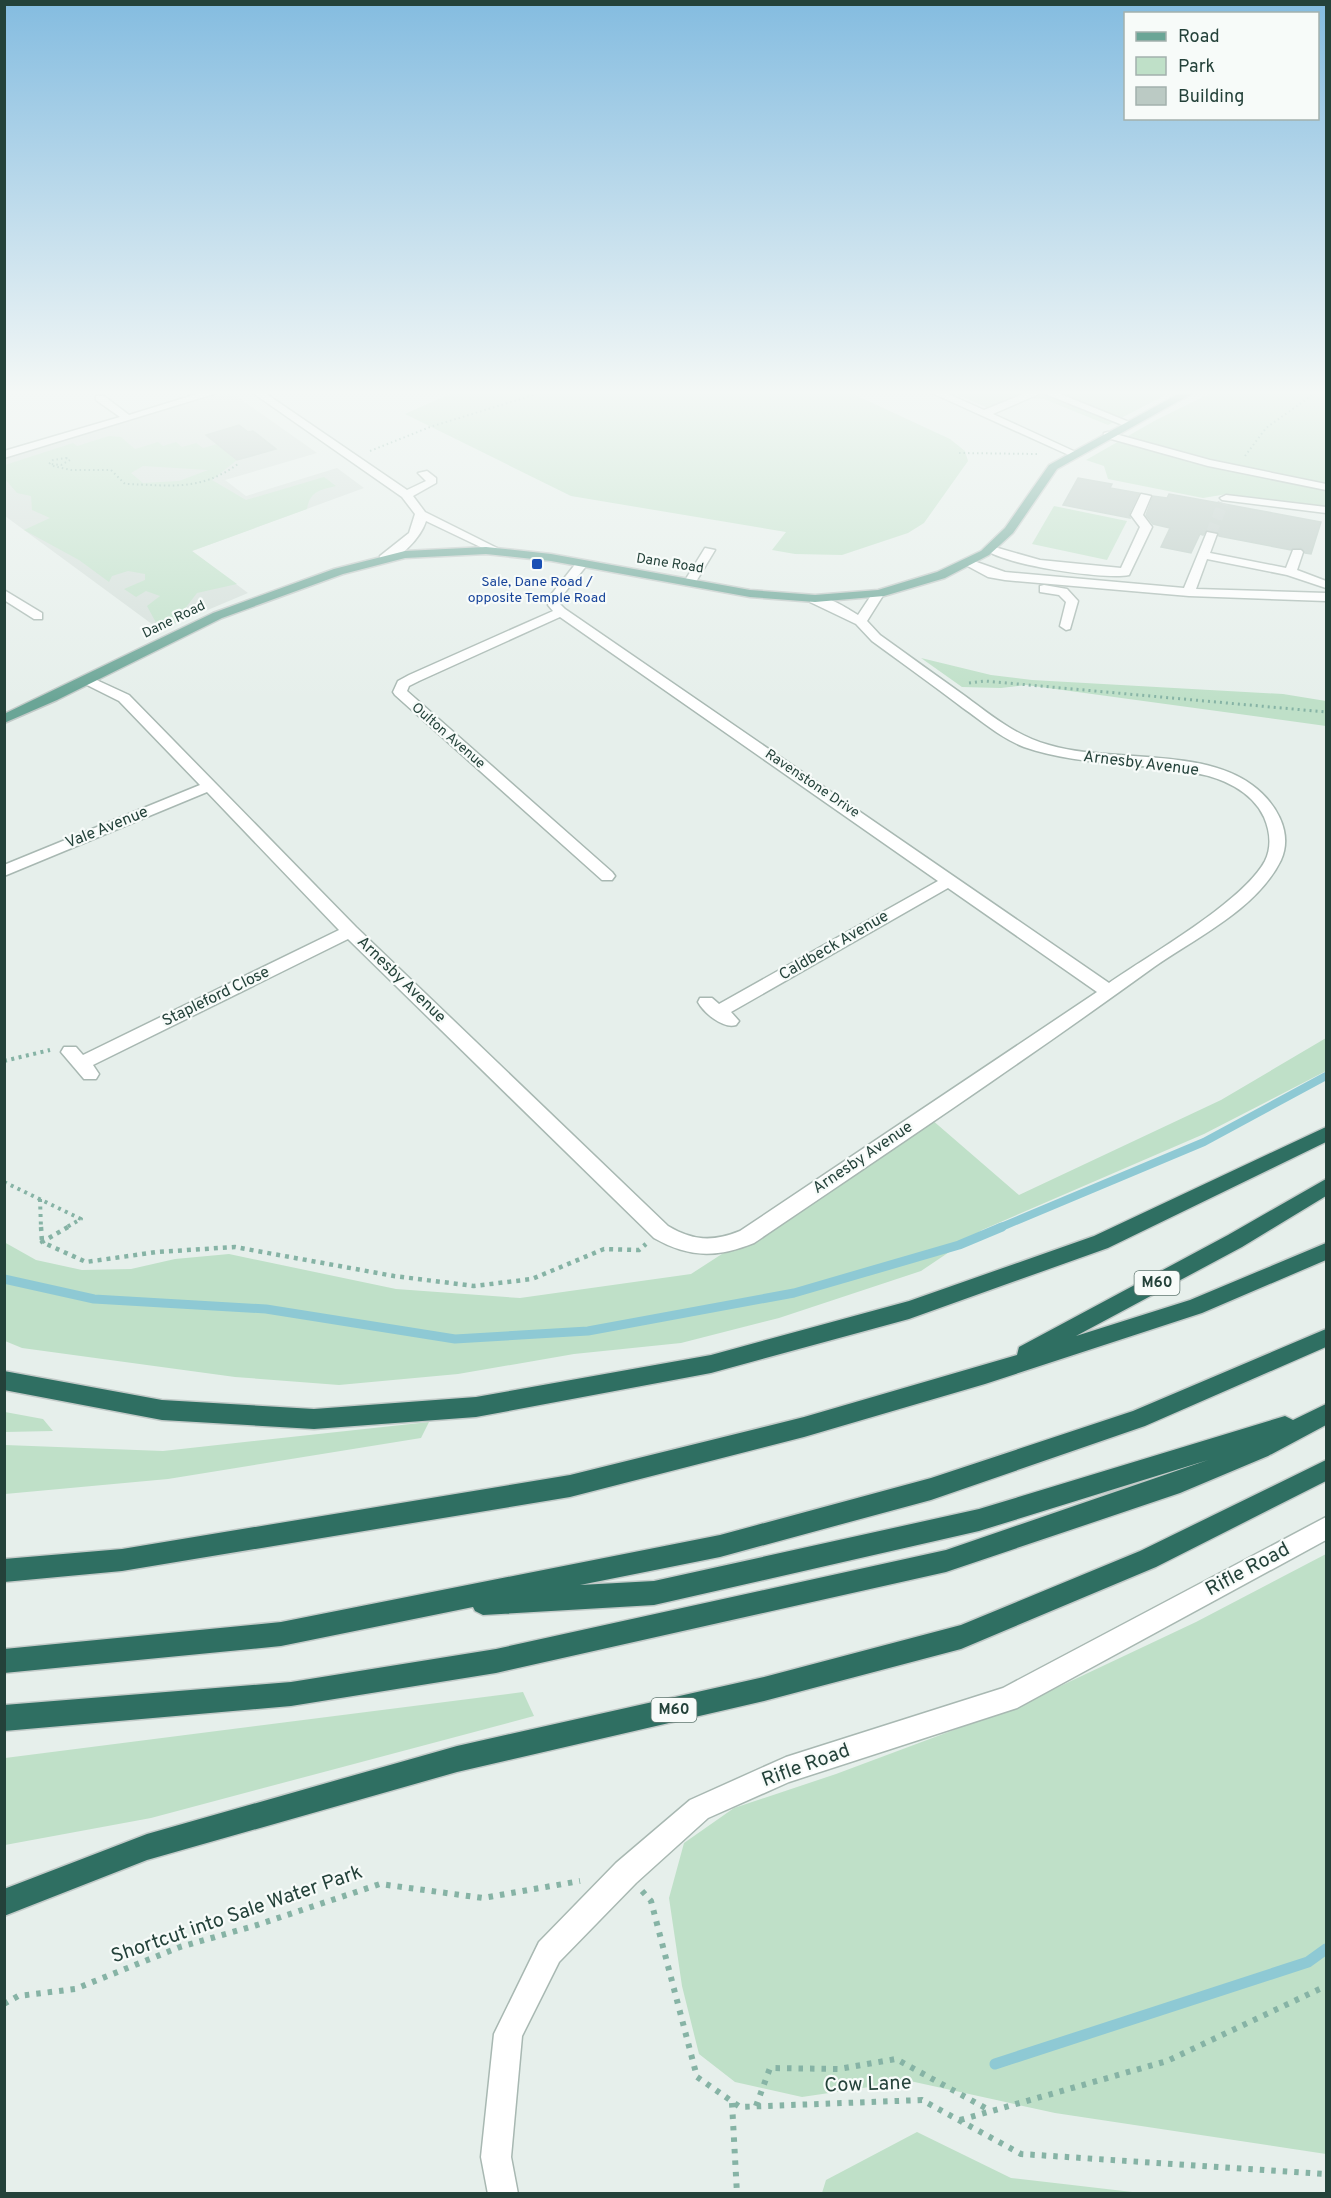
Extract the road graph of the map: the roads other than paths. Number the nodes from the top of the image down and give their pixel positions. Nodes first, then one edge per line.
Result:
1 (406, 495) edge
2 (1031, 496) edge
3 (1145, 496) dead end
4 (1229, 496) edge
5 (1326, 510) edge
6 (421, 520) junction
7 (1212, 534) tunnel mouth
8 (991, 549) junction
9 (707, 550) dead end
10 (497, 551) junction
11 (1297, 552) dead end
12 (1203, 555) junction
13 (384, 558) junction
14 (968, 563) junction
15 (581, 565) junction
16 (955, 569) junction
17 (1290, 572) junction
18 (690, 582) junction
19 (1326, 585) edge
20 (1189, 592) junction
21 (4, 594) edge
22 (878, 594) junction
23 (1326, 597) edge
24 (814, 599) junction
25 (561, 612) junction
26 (38, 616) dead end
27 (860, 621) junction
28 (1066, 626) dead end
29 (90, 681) junction
30 (4, 719) edge
31 (210, 786) junction
32 (4, 871) edge
33 (607, 876) dead end
34 (951, 880) junction
35 (350, 931) junction
36 (1110, 992) junction
37 (718, 1012) dead end
38 (81, 1063) road end
39 (1326, 1134) edge
40 (1326, 1187) edge
41 (1326, 1251) edge
42 (1326, 1338) edge
43 (985, 1375) junction
44 (4, 1380) edge
45 (1326, 1413) edge
46 (1326, 1470) edge
47 (1326, 1528) edge
48 (4, 1571) edge
49 (418, 1607) junction
50 (4, 1661) edge
51 (4, 1718) edge
52 (4, 1903) edge
53 (503, 2193) edge

1 - 6 street
2 - 8 main road, Dane Road
3 - 8 street
4 - 5 street
6 - 10 street
6 - 13 street
7 - 12 street
8 - 14 main road, Dane Road
9 - 18 street
10 - 13 main road, Dane Road
10 - 15 main road, Dane Road
11 - 17 street
12 - 17 street
12 - 20 street
13 - 29 main road, Dane Road
14 - 16 main road, Dane Road
14 - 20 street
15 - 18 main road, Dane Road
15 - 25 street
16 - 22 main road, Dane Road
16 - 28 street
17 - 19 street
18 - 24 main road, Dane Road
20 - 23 street
21 - 26 street
22 - 24 main road, Dane Road
22 - 27 street
24 - 27 street, Arnesby Avenue
25 - 33 street, Oulton Avenue
25 - 34 street, Ravenstone Drive
27 - 36 street, Arnesby Avenue
29 - 30 main road, Dane Road
29 - 31 street, Arnesby Avenue
31 - 32 street, Vale Avenue
31 - 35 street, Arnesby Avenue
34 - 36 street, Ravenstone Drive
34 - 37 street, Caldbeck Avenue
35 - 36 street, Arnesby Avenue
35 - 38 street, Stapleford Close
39 - 44 highway
40 - 43 highway, M60
41 - 43 highway, M60
42 - 49 highway
43 - 48 highway, M60
45 - 49 highway
45 - 51 highway
46 - 52 highway, M60
47 - 53 street, Rifle Road
49 - 50 highway

